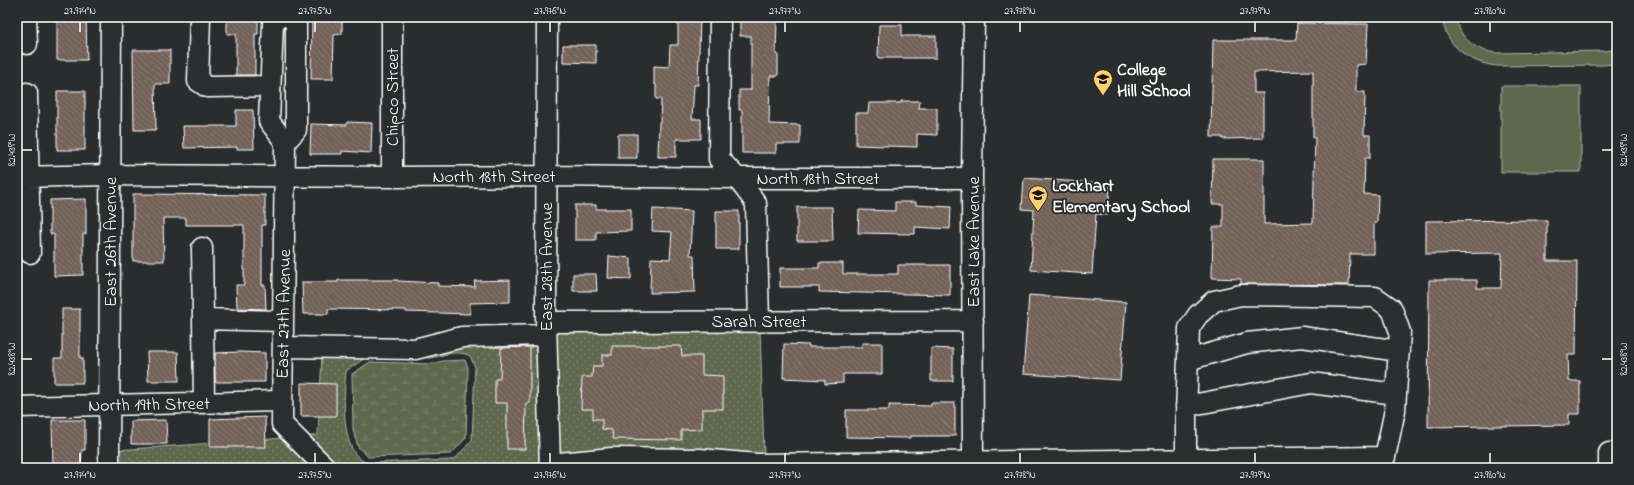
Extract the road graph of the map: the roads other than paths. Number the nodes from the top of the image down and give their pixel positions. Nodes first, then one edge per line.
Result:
1 (26, 17) edge
2 (111, 17) edge
3 (200, 17) edge
4 (279, 17) edge
5 (291, 17) edge
6 (392, 17) edge
7 (547, 17) edge
8 (720, 17) edge
9 (974, 17) edge
10 (26, 44) dead end
11 (270, 86) junction
12 (28, 93) dead end
13 (285, 142) junction
14 (110, 175) junction
15 (546, 176) junction
16 (23, 177) edge
17 (285, 177) junction
18 (392, 177) junction
19 (737, 178) junction
20 (972, 178) junction
21 (202, 248) dead end
22 (30, 253) dead end
23 (202, 319) junction
24 (283, 320) junction
25 (759, 321) junction
26 (973, 321) junction
27 (546, 329) junction
28 (283, 347) junction
29 (1399, 351) junction
30 (1188, 360) junction
31 (1396, 394) junction
32 (281, 401) junction
33 (204, 403) junction
34 (109, 405) junction
35 (17, 407) edge
36 (1186, 411) junction
37 (1389, 463) edge
38 (1080, 464) edge
39 (1186, 464) edge
40 (973, 465) edge
41 (549, 466) edge
42 (757, 466) edge
43 (907, 466) edge
44 (109, 468) edge
45 (326, 468) edge

1 - 10 street
2 - 14 street, East 26th Avenue
3 - 11 street
4 - 11 street
5 - 13 street
6 - 18 street, Chipco Street
7 - 15 street, East 28th Avenue
8 - 19 street
9 - 20 street, East Lake Avenue
11 - 13 street
12 - 16 street
13 - 17 street, East 27th Avenue
14 - 16 street, North 18th Street
14 - 17 street, North 18th Street
14 - 34 street, East 26th Avenue
15 - 18 street, North 18th Street
15 - 19 street, North 18th Street
15 - 27 street, East 28th Avenue
16 - 22 street
17 - 18 street, North 18th Street
17 - 24 street, East 27th Avenue
19 - 20 street, North 18th Street
19 - 25 street
20 - 26 street, East Lake Avenue
21 - 23 street
23 - 24 street
23 - 33 street
24 - 28 street, East 27th Avenue
25 - 26 street, Sarah Street
25 - 27 street, Sarah Street
26 - 40 street, East Lake Avenue
27 - 28 street, Sarah Street
27 - 41 street, East 28th Avenue
28 - 32 street, East 27th Avenue
29 - 30 street
29 - 30 street
29 - 31 street
30 - 36 street
31 - 36 street
31 - 37 street
32 - 33 street, North 19th Street
32 - 45 street, East 27th Avenue
33 - 34 street, North 19th Street
34 - 35 street, North 19th Street
34 - 44 street, East 26th Avenue
36 - 39 street
37 - 39 street
38 - 39 street
38 - 40 street
40 - 43 street
41 - 42 street
42 - 43 street

